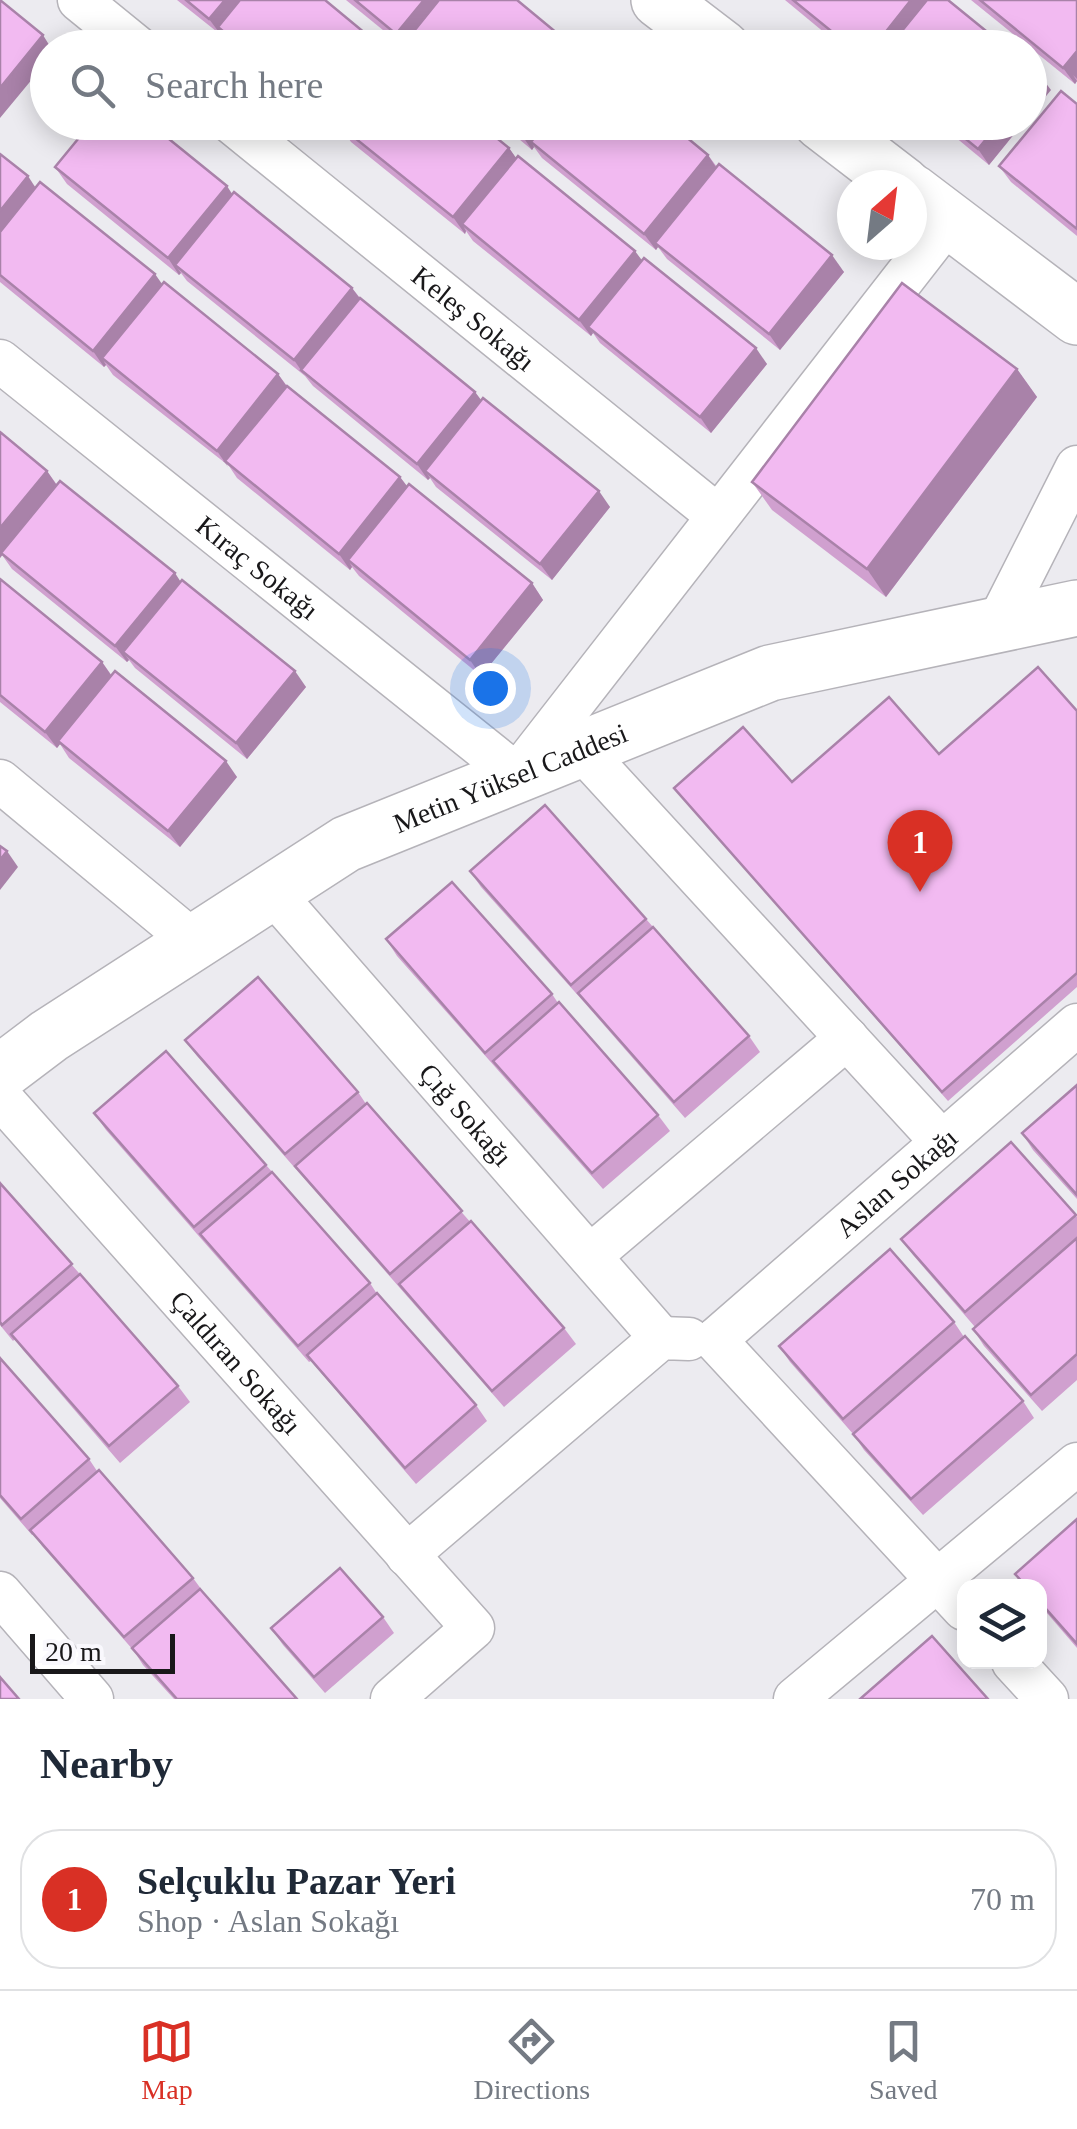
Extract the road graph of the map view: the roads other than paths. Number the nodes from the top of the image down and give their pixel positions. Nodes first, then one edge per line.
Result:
1 (79, 0) edge
2 (673, 4) edge
3 (116, 30) edge
4 (702, 30) edge
5 (252, 140) edge
6 (844, 140) edge
7 (883, 170) edge
8 (930, 206) edge
9 (1077, 317) edge
10 (0, 361) edge
11 (1077, 467) edge
12 (718, 516) junction
13 (1077, 608) edge
14 (997, 625) junction
15 (581, 750) junction
16 (516, 775) junction
17 (0, 781) edge
18 (272, 892) junction
19 (194, 942) junction
20 (1077, 1025) edge
21 (847, 1038) junction
22 (0, 1073) edge
23 (0, 1097) edge
24 (942, 1142) junction
25 (590, 1256) junction
26 (661, 1338) junction
27 (714, 1340) junction
28 (1077, 1464) edge
29 (407, 1555) junction
30 (0, 1593) edge
31 (951, 1595) edge
32 (1019, 1669) edge
33 (92, 1699) edge
34 (392, 1699) edge
35 (795, 1699) edge
36 (1047, 1699) edge

1 - 3 street
2 - 4 street
5 - 12 street, Keleş Sokağı
6 - 7 street
8 - 9 street
8 - 12 street
10 - 16 street, Kıraç Sokağı
11 - 14 street
12 - 16 street
13 - 14 street, Metin Yüksel Caddesi
14 - 15 street, Metin Yüksel Caddesi
15 - 16 street, Metin Yüksel Caddesi
15 - 21 street
16 - 18 street, Metin Yüksel Caddesi
17 - 19 street
18 - 19 street, Metin Yüksel Caddesi
18 - 25 street, Çığ Sokağı
19 - 22 street, Metin Yüksel Caddesi
20 - 24 street, Aslan Sokağı
21 - 24 street
21 - 25 street
23 - 29 street, Çaldıran Sokağı
24 - 27 street, Aslan Sokağı
25 - 26 street, Çığ Sokağı
26 - 27 street
26 - 29 street
27 - 31 street
28 - 31 street
29 - 34 street, Çaldıran Sokağı
30 - 33 street
31 - 35 street
32 - 36 street

